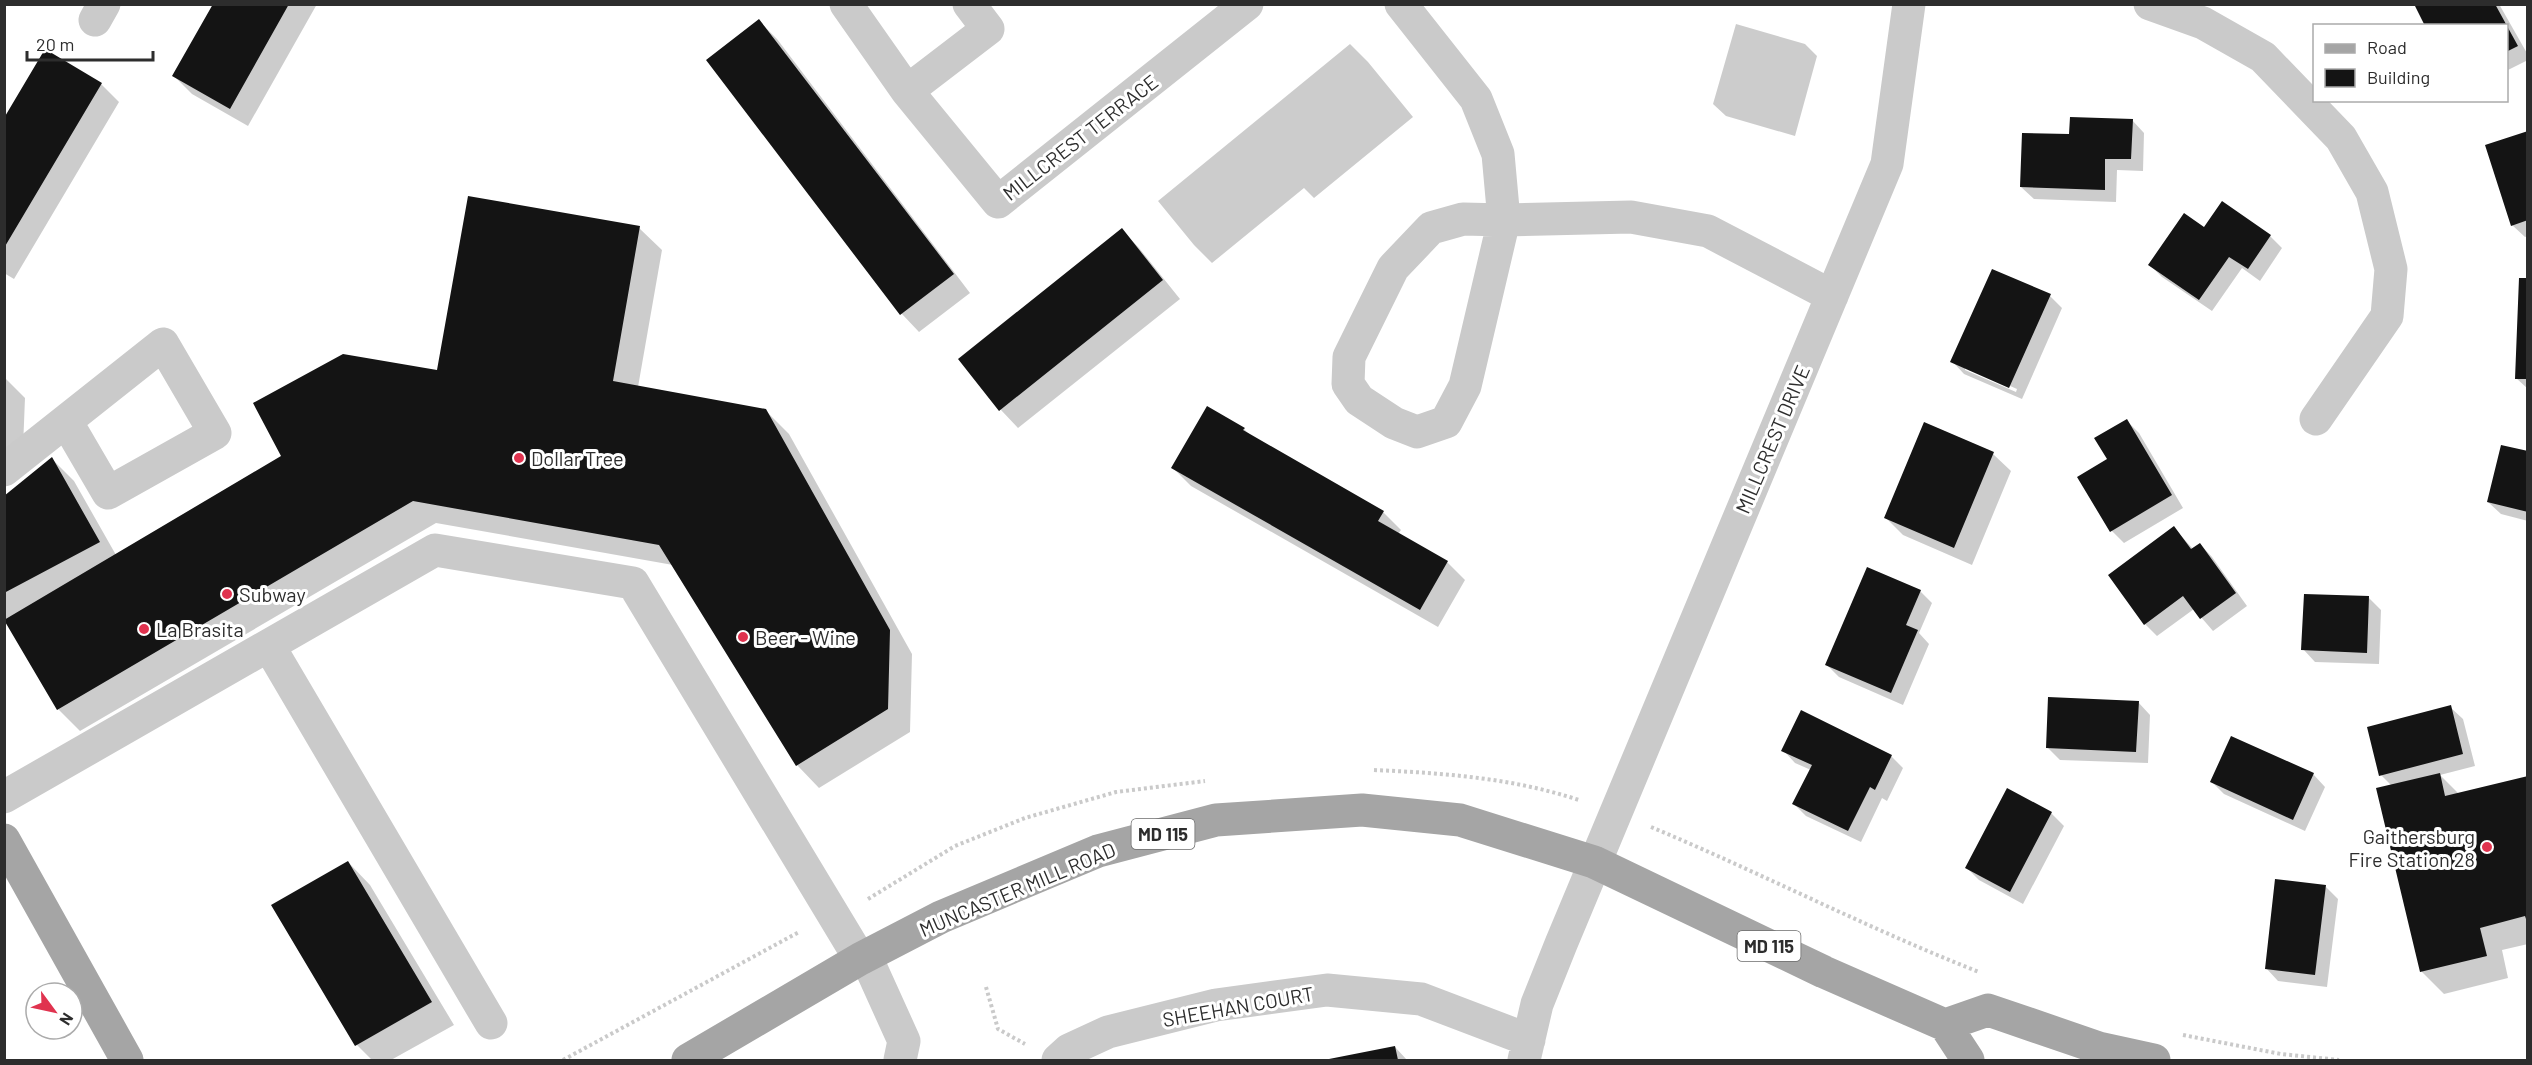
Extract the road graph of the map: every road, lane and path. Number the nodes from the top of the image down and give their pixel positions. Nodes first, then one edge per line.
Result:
1 (846, 4) edge
2 (969, 4) edge
3 (1247, 4) edge
4 (1401, 4) edge
5 (1908, 4) edge
6 (2150, 4) edge
7 (908, 91) junction
8 (1504, 220) junction
9 (1832, 296) junction
10 (2316, 420) dead end
11 (66, 421) junction
12 (4, 470) edge
13 (269, 646) junction
14 (1370, 770) dead end
15 (1208, 780) dead end
16 (4, 797) edge
17 (1615, 812) junction
18 (4, 840) edge
19 (1594, 862) junction
20 (835, 918) junction
21 (863, 958) junction
22 (1988, 976) dead end
23 (986, 987) dead end
24 (491, 1023) dead end
25 (1945, 1025) junction
26 (2176, 1033) dead end
27 (1027, 1045) dead end
28 (1526, 1050) edge
29 (700, 1058) edge
30 (128, 1060) edge
31 (563, 1060) edge
32 (900, 1060) edge
33 (1058, 1060) edge
34 (1968, 1060) edge
35 (2154, 1060) edge
36 (2339, 1060) edge

1 - 7 street, MILLCREST TERRACE
2 - 7 street
3 - 7 street, MILLCREST TERRACE
4 - 8 street
5 - 9 street, MILLCREST DRIVE
6 - 10 street
8 - 8 street
8 - 9 street
9 - 17 street, MILLCREST DRIVE
11 - 11 street
11 - 12 street
13 - 16 street
13 - 20 street
13 - 24 street
14 - 17 path
15 - 20 path
17 - 19 street, MILLCREST DRIVE
17 - 22 path
18 - 30 main road
19 - 21 main road, MUNCASTER MILL ROAD / MD 115
19 - 25 main road, MUNCASTER MILL ROAD / MD 115
19 - 28 street, MILLCREST DRIVE
20 - 21 street
20 - 31 path
21 - 29 main road, MUNCASTER MILL ROAD / MD 115
21 - 32 street
23 - 27 path
25 - 34 main road
25 - 35 main road
26 - 36 path
28 - 33 street, SHEEHAN COURT

